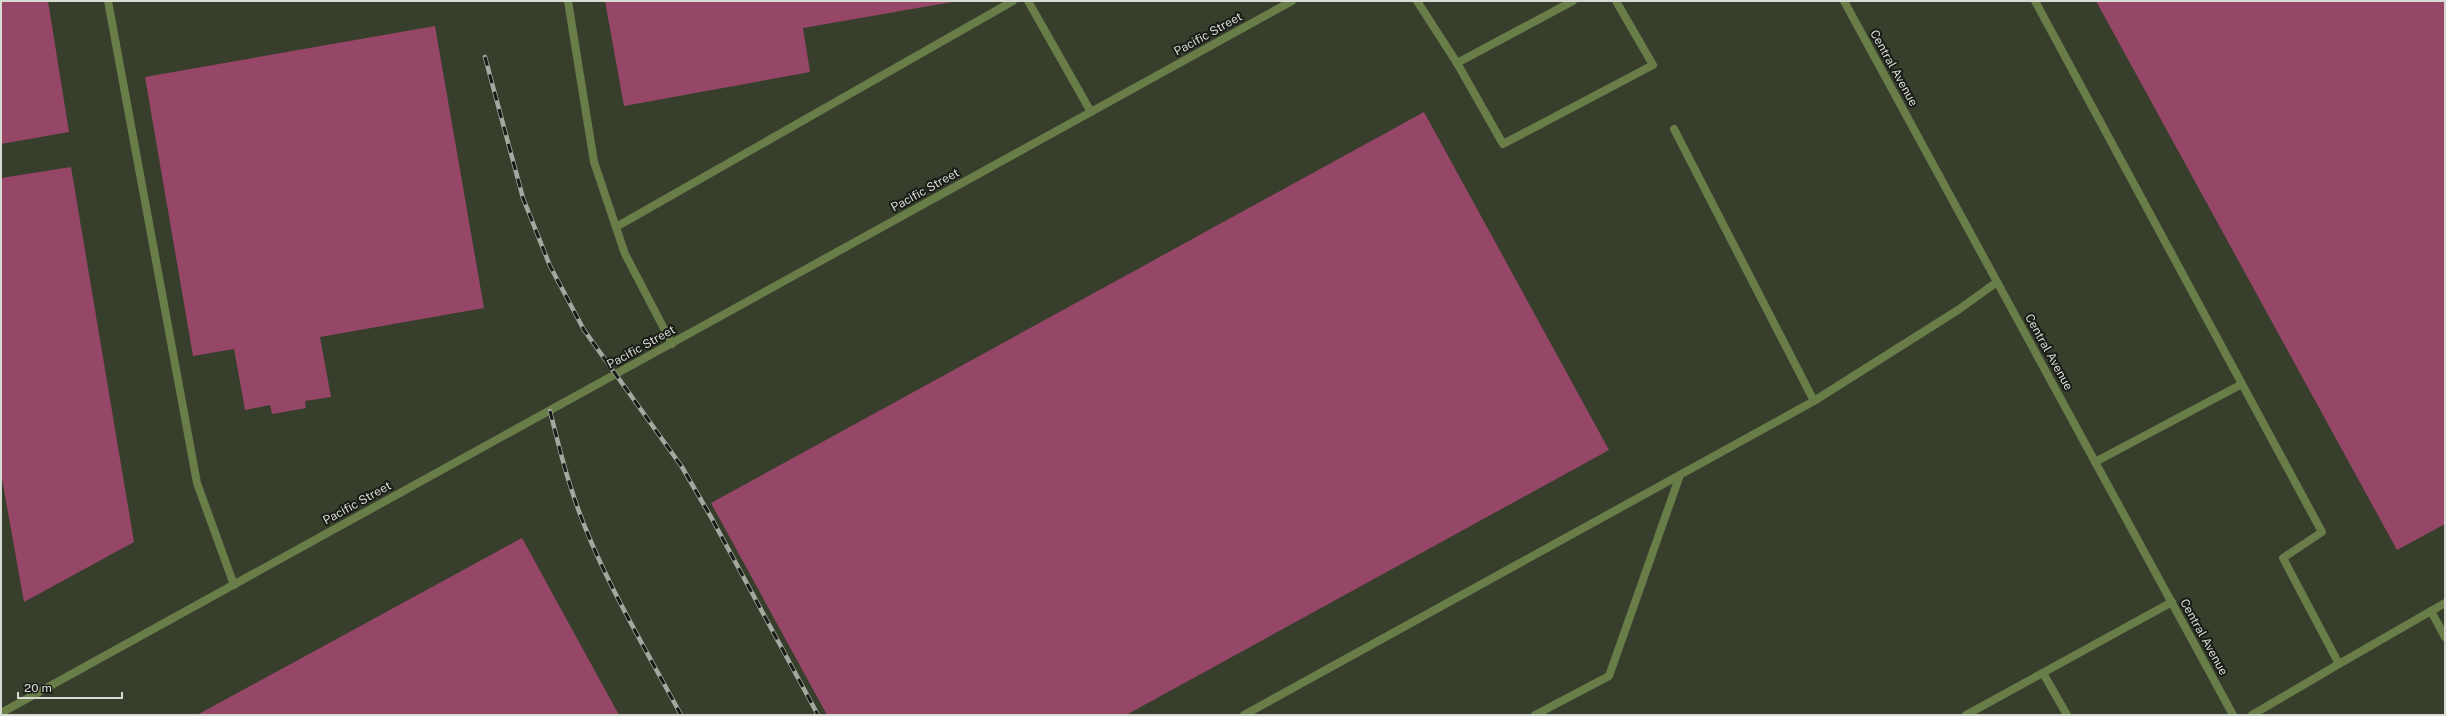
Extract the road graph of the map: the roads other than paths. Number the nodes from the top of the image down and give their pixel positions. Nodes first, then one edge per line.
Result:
1 (108, 1) edge
2 (568, 1) edge
3 (1013, 1) edge
4 (1028, 1) edge
5 (1292, 1) edge
6 (1417, 1) edge
7 (1574, 1) edge
8 (1616, 1) edge
9 (1844, 1) edge
10 (2035, 1) edge
11 (1457, 63) junction
12 (1091, 112) junction
13 (1674, 129) dead end
14 (616, 227) junction
15 (1997, 282) junction
16 (672, 344) junction
17 (2242, 384) junction
18 (1814, 401) junction
19 (2095, 462) junction
20 (1680, 475) junction
21 (234, 584) junction
22 (2172, 602) junction
23 (2445, 602) edge
24 (2431, 611) junction
25 (2445, 637) edge
26 (2339, 664) junction
27 (2043, 673) junction
28 (1, 713) edge
29 (1244, 715) edge
30 (1535, 715) edge
31 (1966, 715) edge
32 (2067, 715) edge
33 (2233, 715) edge
34 (2252, 715) edge

1 - 21 street
2 - 14 street
3 - 14 street
4 - 12 street
5 - 12 street, Pacific Street
6 - 11 street
7 - 11 street
8 - 11 street
9 - 15 street, Central Avenue
10 - 17 street
12 - 16 street, Pacific Street
13 - 18 street
14 - 16 street
15 - 18 street
15 - 19 street, Central Avenue
16 - 21 street, Pacific Street
17 - 19 street
17 - 26 street
18 - 20 street
19 - 22 street, Central Avenue
20 - 29 street
20 - 30 street
21 - 28 street, Pacific Street
22 - 27 street
22 - 33 street, Central Avenue
23 - 24 street
24 - 25 street
24 - 26 street
26 - 34 street
27 - 31 street
27 - 32 street

